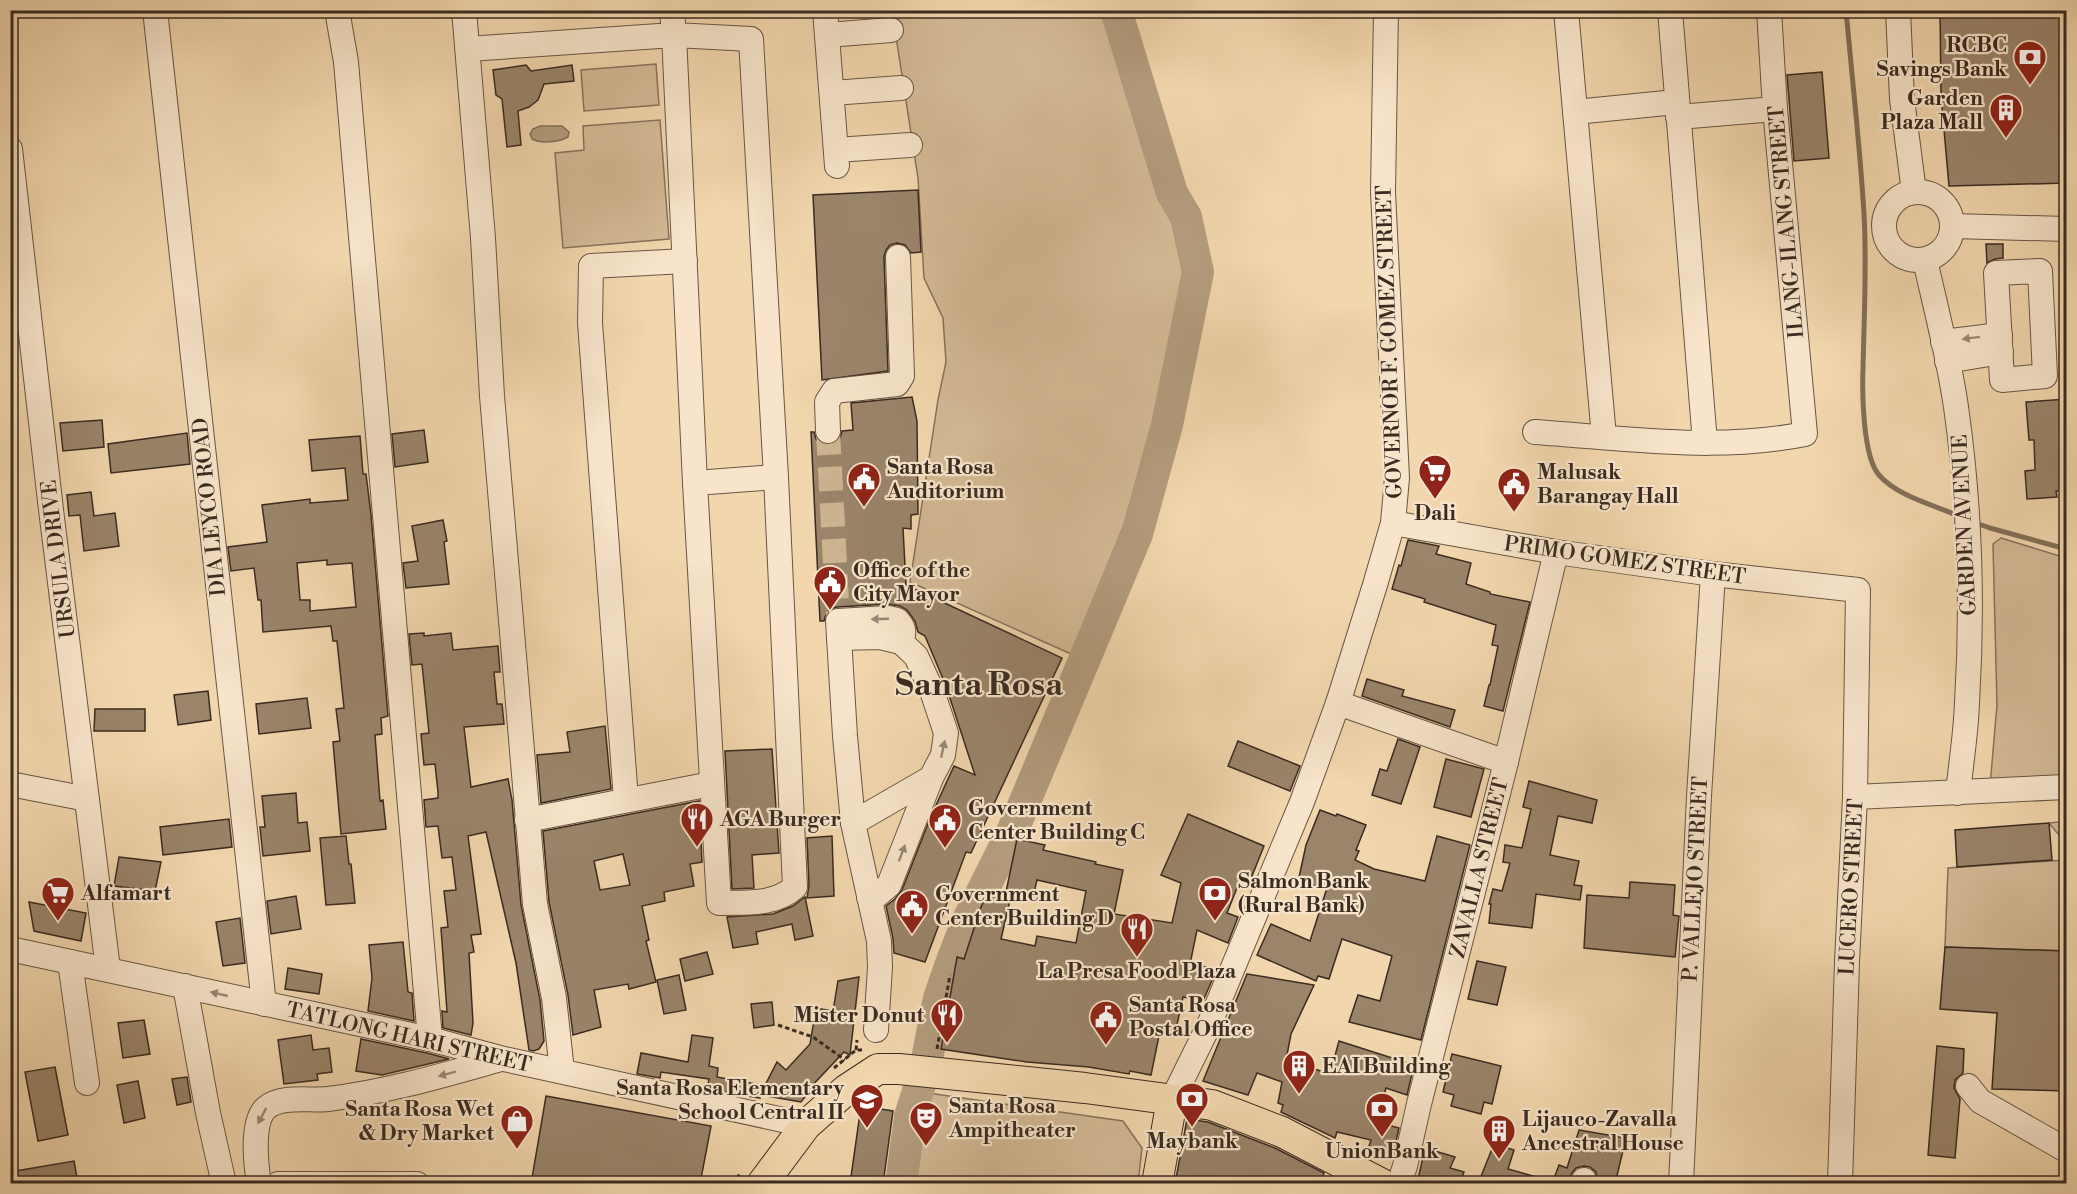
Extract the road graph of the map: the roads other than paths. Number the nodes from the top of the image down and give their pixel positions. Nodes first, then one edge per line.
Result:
1 (154, 10) edge
2 (337, 10) edge
3 (464, 10) edge
4 (672, 10) edge
5 (825, 10) edge
6 (1386, 10) edge
7 (1566, 10) edge
8 (1670, 10) edge
9 (1769, 10) edge
10 (1898, 10) edge
11 (891, 30) dead end
12 (675, 35) junction
13 (827, 35) junction
14 (468, 49) junction
15 (902, 88) dead end
16 (831, 93) junction
17 (1775, 109) junction
18 (1677, 110) junction
19 (1575, 112) junction
20 (910, 145) dead end
21 (10, 149) edge
22 (1914, 192) junction
23 (1952, 226) junction
24 (2067, 229) edge
25 (898, 257) dead end
26 (1926, 260) junction
27 (685, 261) junction
28 (2001, 343) dead end
29 (1945, 352) junction
30 (828, 431) tunnel mouth
31 (1535, 432) dead end
32 (1604, 437) junction
33 (1705, 443) junction
34 (776, 477) junction
35 (695, 483) junction
36 (1393, 523) junction
37 (1556, 552) junction
38 (1713, 574) junction
39 (1858, 590) joint
40 (1338, 703) junction
41 (1506, 762) junction
42 (931, 778) junction
43 (10, 784) edge
44 (711, 784) junction
45 (2067, 787) edge
46 (1958, 794) junction
47 (1855, 797) junction
48 (87, 799) junction
49 (626, 800) junction
50 (527, 820) junction
51 (853, 822) junction
52 (869, 897) junction
53 (10, 949) edge
54 (70, 962) junction
55 (108, 969) junction
56 (185, 986) junction
57 (264, 1004) junction
58 (430, 1039) junction
59 (879, 1058) junction
60 (504, 1059) junction
61 (562, 1071) junction
62 (87, 1083) dead end
63 (1968, 1086) dead end
64 (1172, 1100) junction
65 (806, 1125) junction
66 (2067, 1150) edge
67 (224, 1184) edge
68 (259, 1184) edge
69 (278, 1184) edge
70 (417, 1184) edge
71 (762, 1184) edge
72 (1157, 1184) edge
73 (1382, 1184) edge
74 (1399, 1184) edge
75 (1681, 1184) edge
76 (1840, 1184) edge

1 - 57 street, DIA LEYCO ROAD
2 - 58 street
3 - 14 street
4 - 12 street
5 - 13 street
6 - 36 street, GOVERNOR F. GOMEZ STREET
7 - 19 street
8 - 18 street
9 - 17 street, ILANG-ILANG STREET
10 - 22 street
11 - 13 street
12 - 14 street
12 - 27 street
12 - 34 street
13 - 16 street
14 - 50 street
15 - 16 street
16 - 20 street
17 - 18 street
17 - 33 street, ILANG-ILANG STREET
18 - 19 street
18 - 33 street
19 - 32 street
21 - 48 street, URSULA DRIVE
22 - 23 street
22 - 26 street
23 - 24 street
23 - 26 street
25 - 30 street
26 - 29 street, GARDEN AVENUE
27 - 35 street
27 - 49 street
28 - 29 street
29 - 46 street, GARDEN AVENUE
31 - 32 street
32 - 33 street
34 - 35 street
34 - 44 street
35 - 44 street
36 - 37 street, PRIMO GOMEZ STREET
36 - 40 street, GOVERNOR F. GOMEZ STREET
37 - 38 street, PRIMO GOMEZ STREET
37 - 41 street, ZAVALLA STREET
38 - 39 street, PRIMO GOMEZ STREET
38 - 75 street, P. VALLEJO STREET
39 - 47 street, LUCERO STREET
40 - 41 street
40 - 64 street, GOVERNOR F. GOMEZ STREET
41 - 74 street, ZAVALLA STREET
42 - 51 street
42 -> 51 street
52 -> 42 street
43 - 48 street
44 - 49 street
45 - 46 street
46 - 47 street
47 - 76 street, LUCERO STREET
48 - 55 street, URSULA DRIVE
49 - 50 street
50 - 61 street
51 - 52 street
52 - 59 street
53 - 54 street, TATLONG HARI STREET
54 - 55 street, TATLONG HARI STREET
54 - 62 street
55 - 56 street, TATLONG HARI STREET
57 -> 56 street, TATLONG HARI STREET
56 - 67 street
57 - 58 street, TATLONG HARI STREET
58 - 60 street, TATLONG HARI STREET
59 - 64 main road
59 - 65 main road
60 - 61 street, TATLONG HARI STREET
60 -> 68 street
61 - 65 street, TATLONG HARI STREET
63 - 66 street
64 - 72 main road
64 - 73 main road
65 - 71 main road
69 - 70 street

